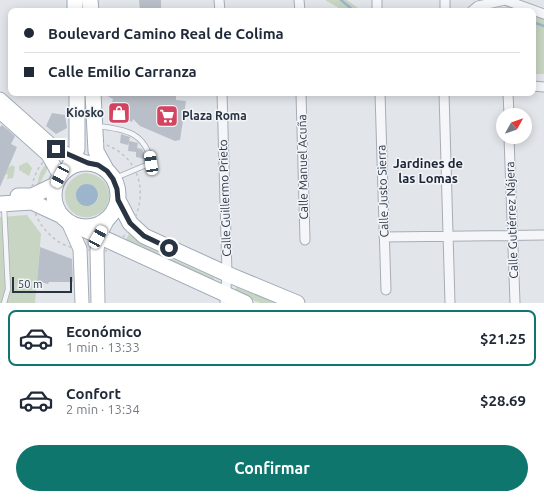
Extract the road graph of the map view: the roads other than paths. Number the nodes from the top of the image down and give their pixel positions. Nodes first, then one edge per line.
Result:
1 (505, 0) edge
2 (476, 8) edge
3 (527, 8) edge
4 (77, 96) edge
5 (93, 96) edge
6 (222, 96) edge
7 (301, 96) edge
8 (380, 96) edge
9 (444, 96) edge
10 (508, 96) edge
11 (0, 99) edge
12 (509, 108) edge
13 (0, 112) edge
14 (93, 125) junction
15 (509, 144) edge
16 (52, 152) junction
17 (64, 172) junction
18 (110, 175) junction
19 (32, 199) junction
20 (118, 200) junction
21 (1, 202) edge
22 (108, 219) junction
23 (69, 221) junction
24 (513, 235) junction
25 (544, 235) edge
26 (449, 236) junction
27 (384, 237) junction
28 (305, 240) dead end
29 (98, 244) junction
30 (227, 274) junction
31 (386, 290) dead end
32 (225, 299) edge
33 (4, 303) edge
34 (82, 303) edge
35 (98, 303) edge
36 (246, 303) edge
37 (297, 303) edge
38 (450, 303) edge
39 (515, 303) edge

1 - 2 street
1 - 3 street
4 - 17 main road
5 - 14 main road
6 - 30 street, Calle Guillermo Prieto
7 - 28 street, Calle Manuel Acuña
8 - 27 street, Calle Justo Sierra
9 - 26 street
10 - 12 street
11 - 16 main road
13 - 16 main road
14 - 18 main road
14 - 18 lane
15 - 24 street, Calle Gutiérrez Nájera
16 - 17 main road
16 - 17 main road
17 - 18 main road
17 - 19 main road
17 - 23 main road
18 - 20 main road
19 - 21 main road
19 - 23 main road
20 - 22 main road
20 - 30 main road
21 - 33 lane
22 - 23 main road
22 - 29 main road
23 - 29 main road
23 - 34 main road
24 - 25 street
24 - 26 street
24 - 39 street, Calle Gutiérrez Nájera
26 - 27 street
26 - 38 street
27 - 31 street, Calle Justo Sierra
29 - 32 main road
29 - 35 main road
30 - 32 street, Calle Guillermo Prieto
30 - 37 main road
32 - 36 main road

